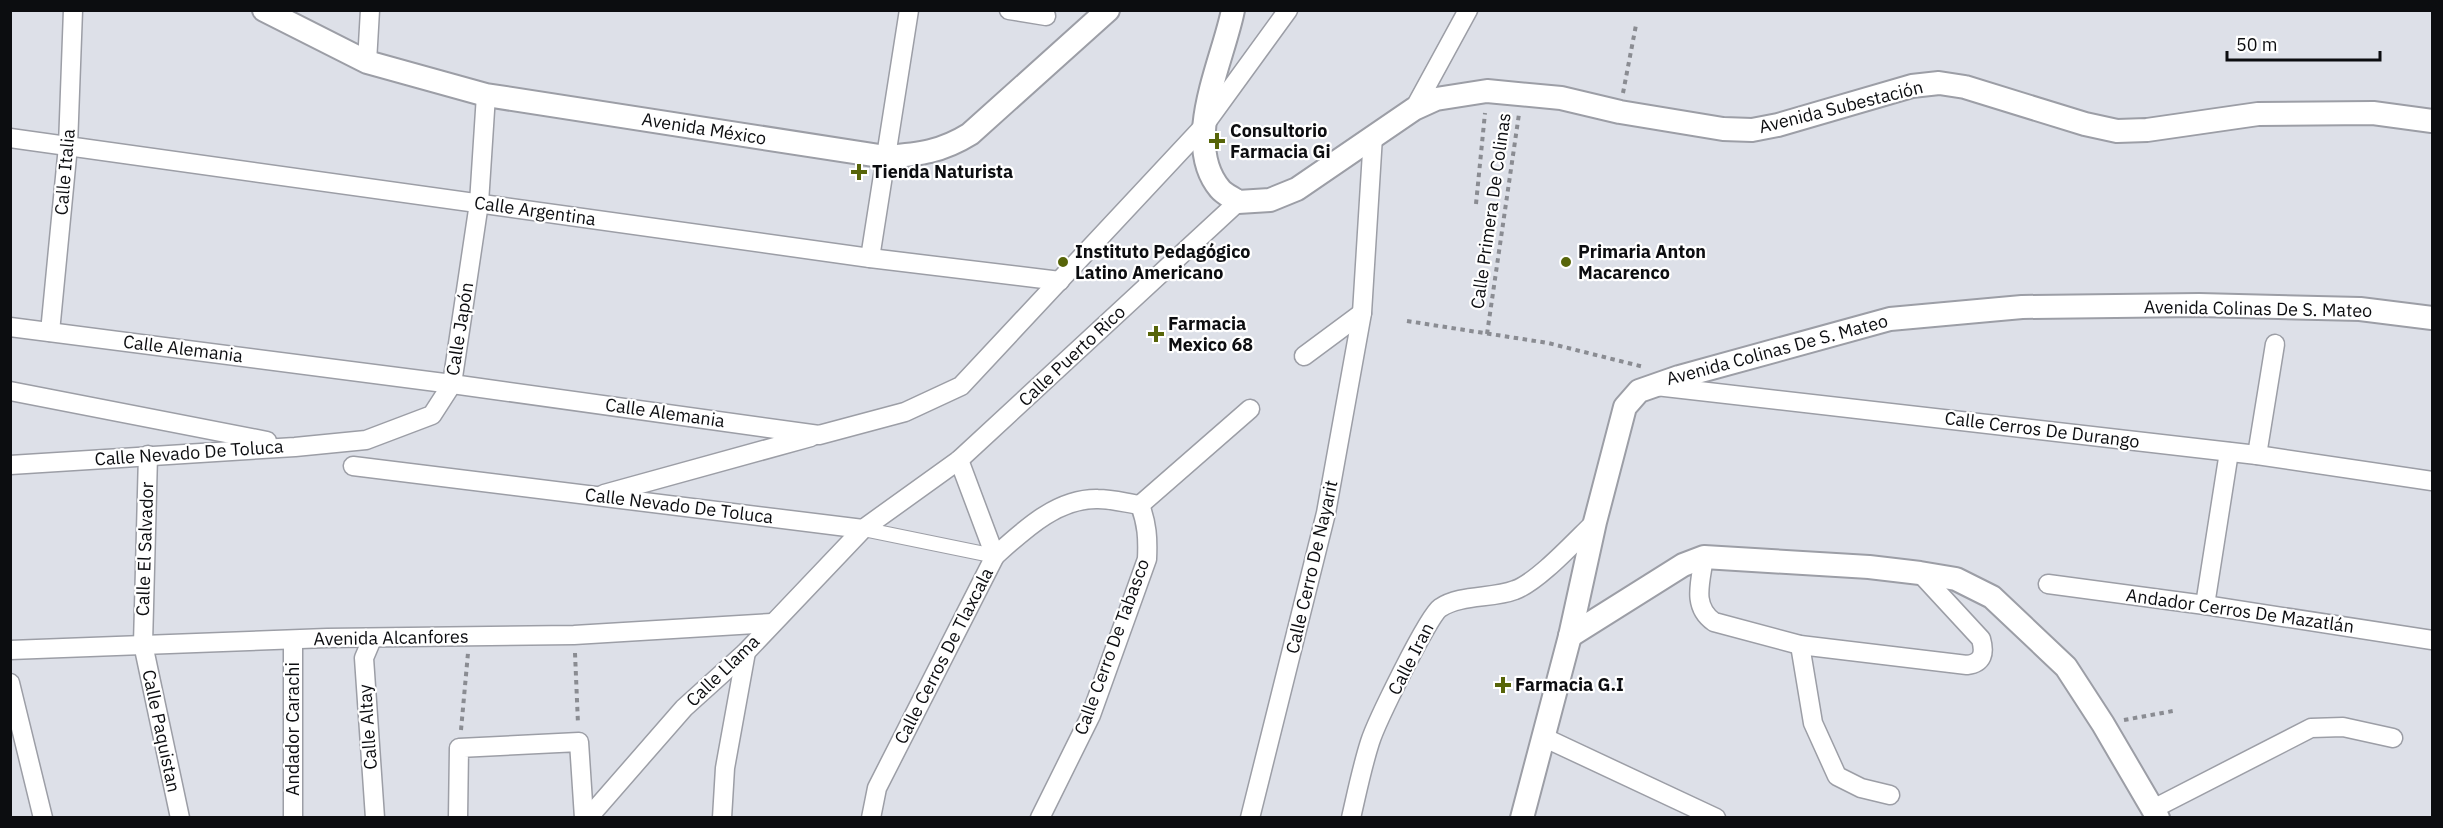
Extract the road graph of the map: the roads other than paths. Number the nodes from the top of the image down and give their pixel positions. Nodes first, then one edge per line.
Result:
1 (73, 10) edge
2 (264, 10) edge
3 (370, 10) edge
4 (909, 10) edge
5 (1008, 10) edge
6 (1108, 10) edge
7 (1233, 10) edge
8 (1288, 10) edge
9 (1467, 10) edge
10 (1046, 16) dead end
11 (368, 62) junction
12 (486, 95) junction
13 (1414, 110) junction
14 (2433, 122) edge
15 (1203, 127) junction
16 (1374, 136) junction
17 (10, 138) edge
18 (68, 146) junction
19 (886, 158) junction
20 (1238, 202) junction
21 (479, 203) junction
22 (870, 258) junction
23 (1060, 281) junction
24 (1362, 313) junction
25 (2433, 318) edge
26 (10, 327) edge
27 (50, 332) junction
28 (2275, 344) dead end
29 (1304, 356) dead end
30 (1652, 377) junction
31 (452, 384) junction
32 (10, 391) edge
33 (1250, 409) dead end
34 (819, 435) junction
35 (295, 447) junction
36 (2229, 452) junction
37 (148, 455) junction
38 (2257, 455) junction
39 (959, 460) junction
40 (10, 465) edge
41 (353, 466) dead end
42 (2433, 481) edge
43 (595, 496) junction
44 (1140, 505) junction
45 (1595, 522) junction
46 (862, 529) junction
47 (995, 555) junction
48 (1704, 557) junction
49 (1920, 573) junction
50 (2048, 584) dead end
51 (2205, 605) junction
52 (772, 623) junction
53 (1570, 636) junction
54 (372, 639) junction
55 (293, 640) junction
56 (2433, 640) edge
57 (143, 644) junction
58 (1800, 645) junction
59 (10, 650) edge
60 (746, 652) junction
61 (10, 683) edge
62 (1542, 737) junction
63 (2393, 738) dead end
64 (1890, 795) dead end
65 (2156, 814) edge
66 (43, 818) edge
67 (180, 818) edge
68 (293, 818) edge
69 (375, 818) edge
70 (458, 818) edge
71 (586, 818) edge
72 (722, 818) edge
73 (871, 818) edge
74 (1040, 818) edge
75 (1250, 818) edge
76 (1351, 818) edge
77 (1522, 818) edge
78 (1716, 818) edge

1 - 18 street, Calle Italia
2 - 11 street, Avenida México
3 - 11 street
4 - 19 street
5 - 10 street
6 - 19 street, Avenida México
7 - 15 street
8 - 15 street, Calle Alemania
9 - 13 street
11 - 12 street, Avenida México
12 - 19 street, Avenida México
12 - 21 street, Calle Japón
13 - 14 street, Avenida Subestación
13 - 16 street, Avenida Subestación
15 - 20 street
15 - 23 street, Calle Alemania
16 - 20 street, Avenida Subestación
16 - 24 street
17 - 18 street, Calle Argentina
18 - 21 street, Calle Argentina
18 - 27 street, Calle Italia
19 - 22 street
20 - 39 street, Calle Puerto Rico
21 - 22 street, Calle Argentina
21 - 31 street, Calle Japón
22 - 23 street, Calle Argentina
23 - 34 street, Calle Alemania
24 - 29 street
24 - 75 street, Calle Cerro De Nayarit
25 - 30 street, Avenida Colinas De S. Mateo
26 - 27 street, Calle Alemania
27 - 31 street, Calle Alemania
28 - 38 street
30 - 36 street, Calle Cerros De Durango
30 - 45 street, Avenida Colinas De S. Mateo
31 - 34 street, Calle Alemania
31 - 35 street, Calle Japón
32 - 35 street, Calle Nevado De Toluca
33 - 44 street
34 - 43 street
35 - 37 street, Calle Nevado De Toluca
36 - 38 street, Calle Cerros De Durango
36 - 51 street
37 - 40 street, Calle Nevado De Toluca
37 - 57 street, Calle El Salvador
38 - 42 street, Calle Cerros De Durango
39 - 46 street, Calle Puerto Rico
39 - 47 street, Calle Cerros De Tlaxcala
41 - 43 street, Calle Nevado De Toluca
43 - 46 street, Calle Nevado De Toluca
44 - 47 street
44 - 74 street, Calle Cerro De Tabasco
45 - 53 street, Avenida Colinas De S. Mateo
45 - 76 street, Calle Iran
46 - 47 street
46 - 52 street, Calle Llama
47 - 73 street, Calle Cerros De Tlaxcala
48 - 49 street
48 - 53 street
48 - 58 street
49 - 58 street
49 - 65 street
50 - 51 street, Andador Cerros De Mazatlán
51 - 56 street, Andador Cerros De Mazatlán
52 - 54 street, Avenida Alcanfores
52 - 60 street, Calle Llama
53 - 62 street, Avenida Colinas De S. Mateo
54 - 55 street, Avenida Alcanfores
54 - 69 street, Calle Altay
55 - 57 street, Avenida Alcanfores
55 - 68 street, Andador Carachi
57 - 59 street, Avenida Alcanfores
57 - 67 street, Calle Paquistan
58 - 64 street
60 - 71 street, Calle Llama
60 - 72 street
61 - 66 street
62 - 77 street, Avenida Colinas De S. Mateo
62 - 78 street
63 - 65 street
70 - 71 street

